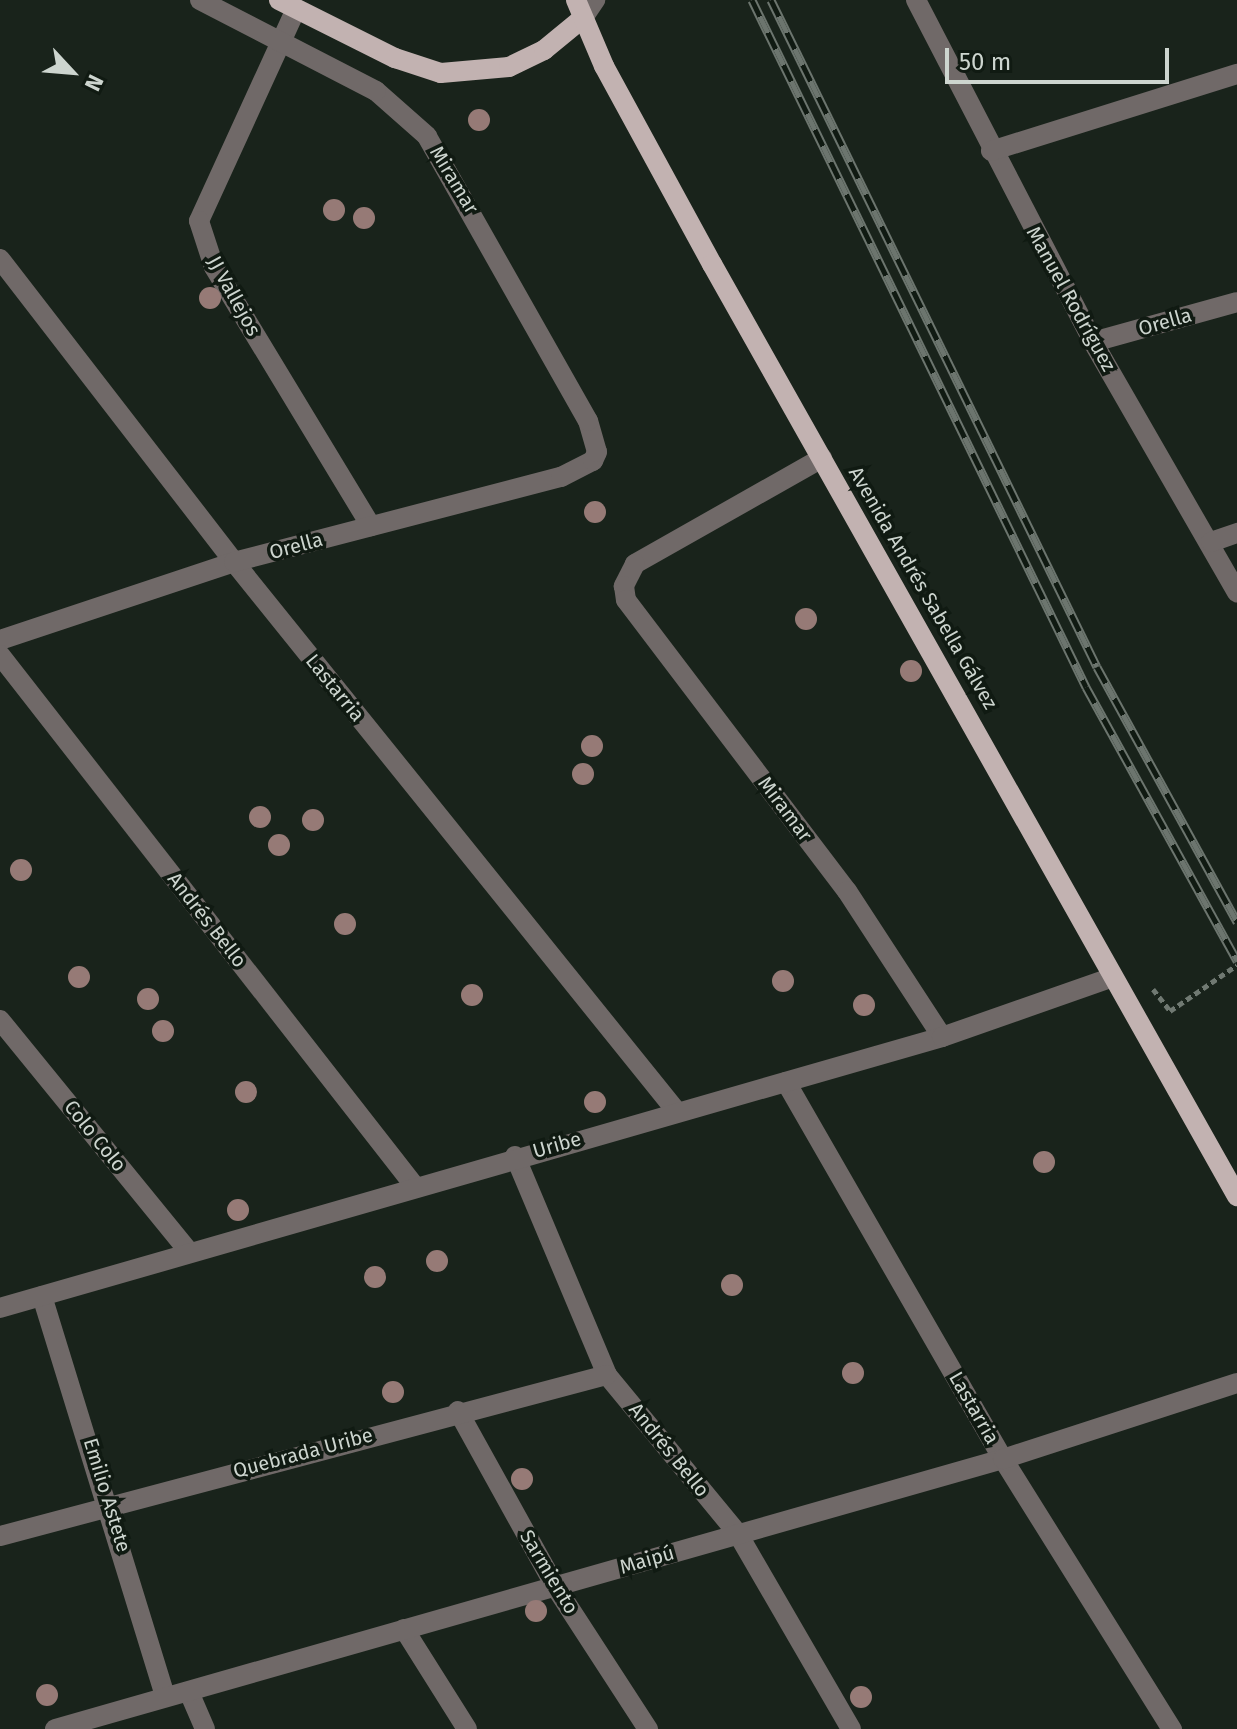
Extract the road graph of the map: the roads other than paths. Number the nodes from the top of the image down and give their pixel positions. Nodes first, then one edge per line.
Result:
1 (200, 0) edge
2 (595, 0) edge
3 (916, 0) edge
4 (288, 4) edge
5 (580, 9) edge
6 (280, 43) junction
7 (1237, 74) edge
8 (991, 151) junction
9 (0, 259) edge
10 (1237, 302) edge
11 (1093, 342) junction
12 (822, 458) junction
13 (593, 461) joint
14 (371, 526) junction
15 (1237, 533) edge
16 (1211, 542) junction
17 (234, 562) junction
18 (1237, 592) edge
19 (0, 640) edge
20 (0, 655) edge
21 (1113, 977) junction
22 (0, 1020) edge
23 (942, 1037) junction
24 (786, 1082) junction
25 (677, 1112) junction
26 (515, 1156) junction
27 (413, 1184) junction
28 (1237, 1196) edge
29 (189, 1252) junction
30 (42, 1296) junction
31 (0, 1308) edge
32 (607, 1375) junction
33 (1237, 1383) edge
34 (458, 1411) junction
35 (1003, 1459) junction
36 (111, 1506) junction
37 (738, 1534) junction
38 (0, 1536) edge
39 (555, 1586) junction
40 (404, 1629) junction
41 (189, 1692) junction
42 (165, 1697) junction
43 (55, 1729) edge
44 (205, 1729) edge
45 (467, 1729) edge
46 (648, 1729) edge
47 (851, 1729) edge
48 (1172, 1729) edge

1 - 6 street, Miramar
2 - 5 street
3 - 8 street, Manuel Rodríguez
4 - 5 main road
4 - 6 street, JJ Vallejos
5 - 12 main road, Avenida Andrés Sabella Gálvez
6 - 13 street, Miramar
6 - 14 street, JJ Vallejos
7 - 8 street
8 - 11 street, Manuel Rodríguez
9 - 17 street, Lastarria
10 - 11 street, Orella
11 - 16 street, Manuel Rodríguez
12 - 21 main road, Avenida Andrés Sabella Gálvez
12 - 23 street, Miramar
13 - 14 street, Orella
14 - 17 street, Orella
15 - 16 street
16 - 18 street, Manuel Rodríguez
17 - 19 street, Orella
17 - 25 street, Lastarria
20 - 27 street, Andrés Bello
21 - 23 street, Uribe
21 - 28 main road, Avenida Andrés Sabella Gálvez
22 - 29 street, Colo Colo
23 - 24 street, Uribe
24 - 25 street, Uribe
24 - 35 street, Lastarria
25 - 26 street, Uribe
26 - 27 street, Uribe
26 - 32 street, Andrés Bello
27 - 29 street, Uribe
29 - 30 street, Uribe
30 - 31 street, Uribe
30 - 36 street, Emilio Astete
32 - 34 street, Quebrada Uribe
32 - 37 street, Andrés Bello
33 - 35 street, Maipú
34 - 36 street, Quebrada Uribe
34 - 39 street, Sarmiento
35 - 37 street, Maipú
35 - 48 street, Lastarria
36 - 38 street, Quebrada Uribe
36 - 42 street, Emilio Astete
37 - 39 street, Maipú
37 - 47 street, Andrés Bello
39 - 40 street, Maipú
39 - 46 street, Sarmiento
40 - 41 street, Maipú
40 - 45 street
41 - 42 street, Maipú
41 - 44 street
42 - 43 street, Maipú

